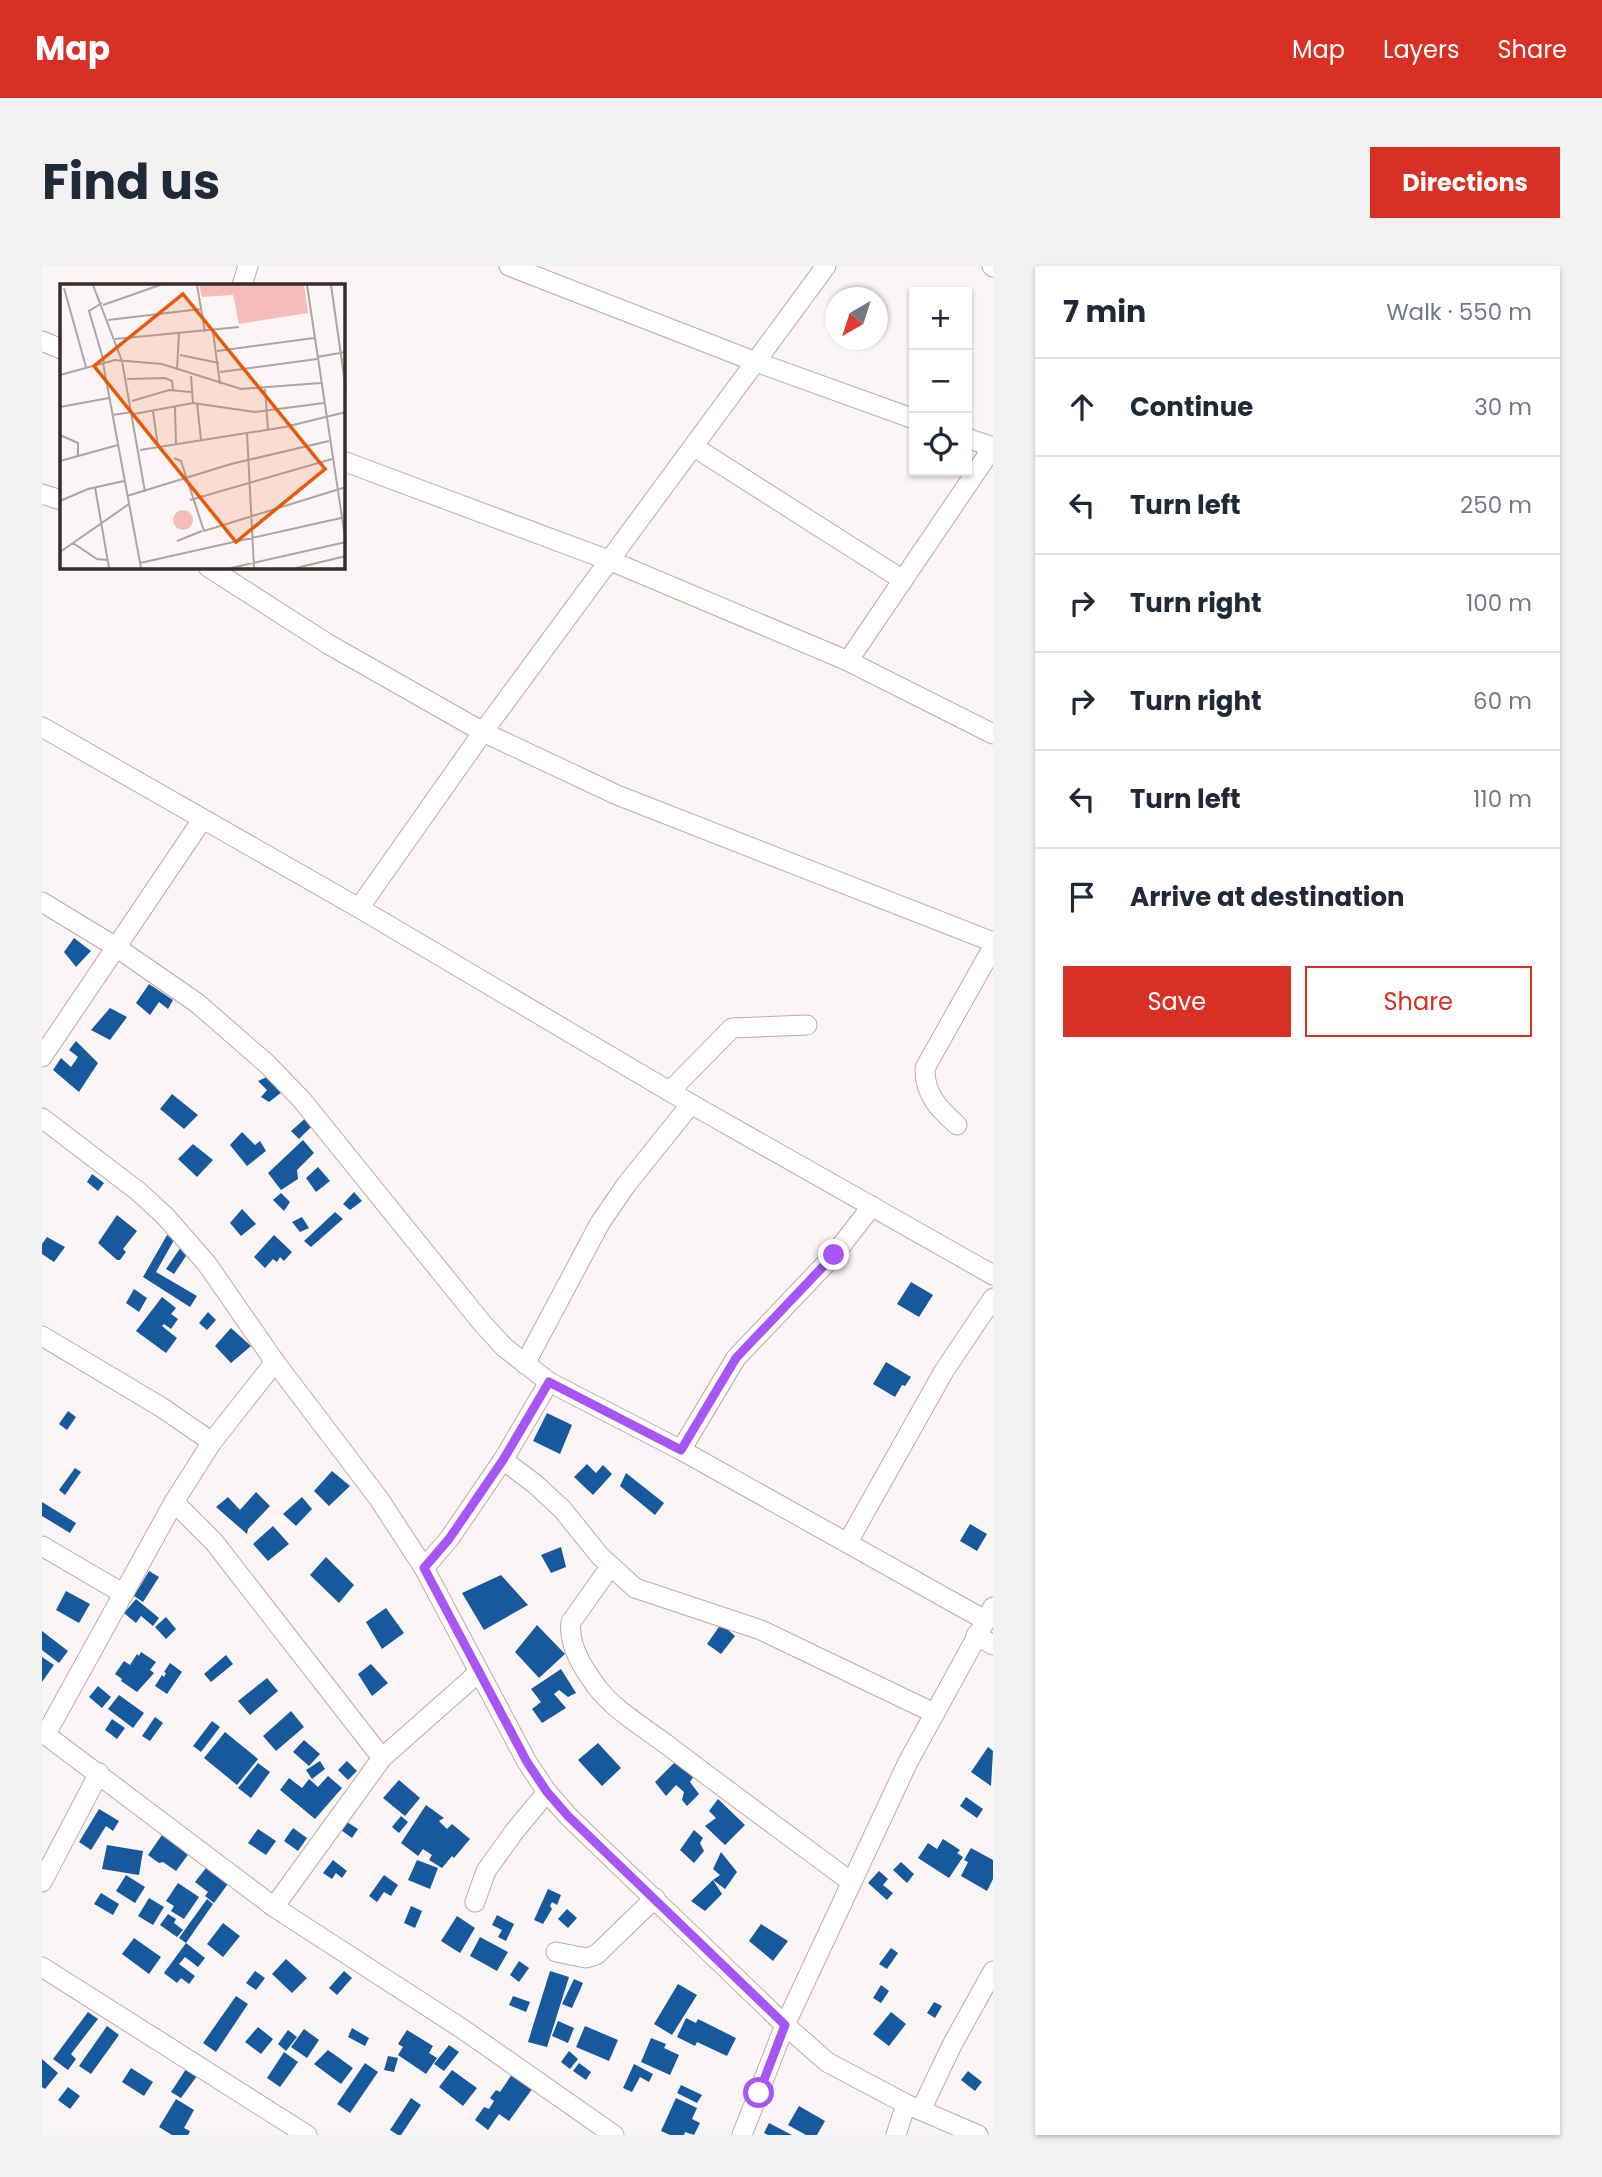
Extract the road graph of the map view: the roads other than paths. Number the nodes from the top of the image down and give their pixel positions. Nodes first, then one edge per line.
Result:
1 (248, 266) edge
2 (509, 266) edge
3 (826, 266) edge
4 (242, 284) edge
5 (42, 341) edge
6 (60, 349) edge
7 (756, 362) junction
8 (909, 417) edge
9 (972, 440) edge
10 (694, 447) junction
11 (993, 447) edge
12 (345, 462) edge
13 (42, 494) edge
14 (60, 500) edge
15 (611, 561) junction
16 (211, 569) edge
17 (903, 580) junction
18 (848, 661) junction
19 (42, 727) edge
20 (483, 732) junction
21 (993, 734) edge
22 (202, 820) junction
23 (42, 902) edge
24 (359, 908) junction
25 (993, 944) edge
26 (116, 947) junction
27 (807, 1026) dead end
28 (42, 1057) edge
29 (670, 1091) junction
30 (691, 1104) junction
31 (42, 1118) edge
32 (957, 1125) dead end
33 (873, 1206) junction
34 (993, 1275) edge
35 (993, 1298) edge
36 (42, 1336) edge
37 (275, 1362) junction
38 (525, 1364) junction
39 (549, 1382) junction
40 (212, 1441) junction
41 (681, 1450) junction
42 (503, 1460) junction
43 (174, 1502) junction
44 (848, 1542) junction
45 (42, 1546) edge
46 (610, 1567) junction
47 (424, 1568) junction
48 (124, 1594) junction
49 (987, 1627) edge
50 (478, 1673) junction
51 (934, 1713) junction
52 (44, 1733) edge
53 (382, 1758) junction
54 (99, 1773) junction
55 (547, 1792) junction
56 (42, 1882) edge
57 (851, 1882) junction
58 (655, 1898) junction
59 (475, 1902) dead end
60 (274, 1908) junction
61 (556, 1952) dead end
62 (42, 1968) edge
63 (993, 1971) edge
64 (785, 2025) junction
65 (914, 2107) junction
66 (307, 2135) edge
67 (614, 2135) edge
68 (742, 2135) edge
69 (896, 2135) edge
70 (978, 2135) edge

1 - 4 street
2 - 7 street
3 - 7 street
5 - 6 street
7 - 8 street
7 - 10 street
9 - 11 street
10 - 15 street
10 - 17 street
11 - 17 street
12 - 15 street
13 - 14 street
15 - 18 street
15 - 20 street
16 - 20 street
17 - 18 street
18 - 21 street
19 - 22 street
20 - 24 street
20 - 25 street
22 - 24 street
22 - 26 street
23 - 26 street
24 - 29 street
25 - 32 street
26 - 28 street
26 - 38 street
27 - 29 street
29 - 30 street
30 - 33 street
30 - 38 street
31 - 37 street
33 - 34 street
33 - 41 street
35 - 44 street
36 - 40 street
37 - 40 street
37 - 47 street
38 - 39 street
39 - 41 street
39 - 42 street
40 - 43 street
41 - 44 street
42 - 46 street
42 - 47 street
43 - 48 street
43 - 53 street
44 - 49 street
45 - 48 street
46 - 51 street
46 - 57 street
47 - 50 street
48 - 52 street
49 - 51 street
50 - 53 street
50 - 55 street
51 - 57 street
52 - 54 street
53 - 60 street
54 - 56 street
54 - 60 street
55 - 58 street
55 - 59 street
57 - 64 street
58 - 61 street
58 - 64 street
60 - 67 street
62 - 66 street
63 - 65 street
64 - 65 street
64 - 68 street
65 - 69 street
65 - 70 street

